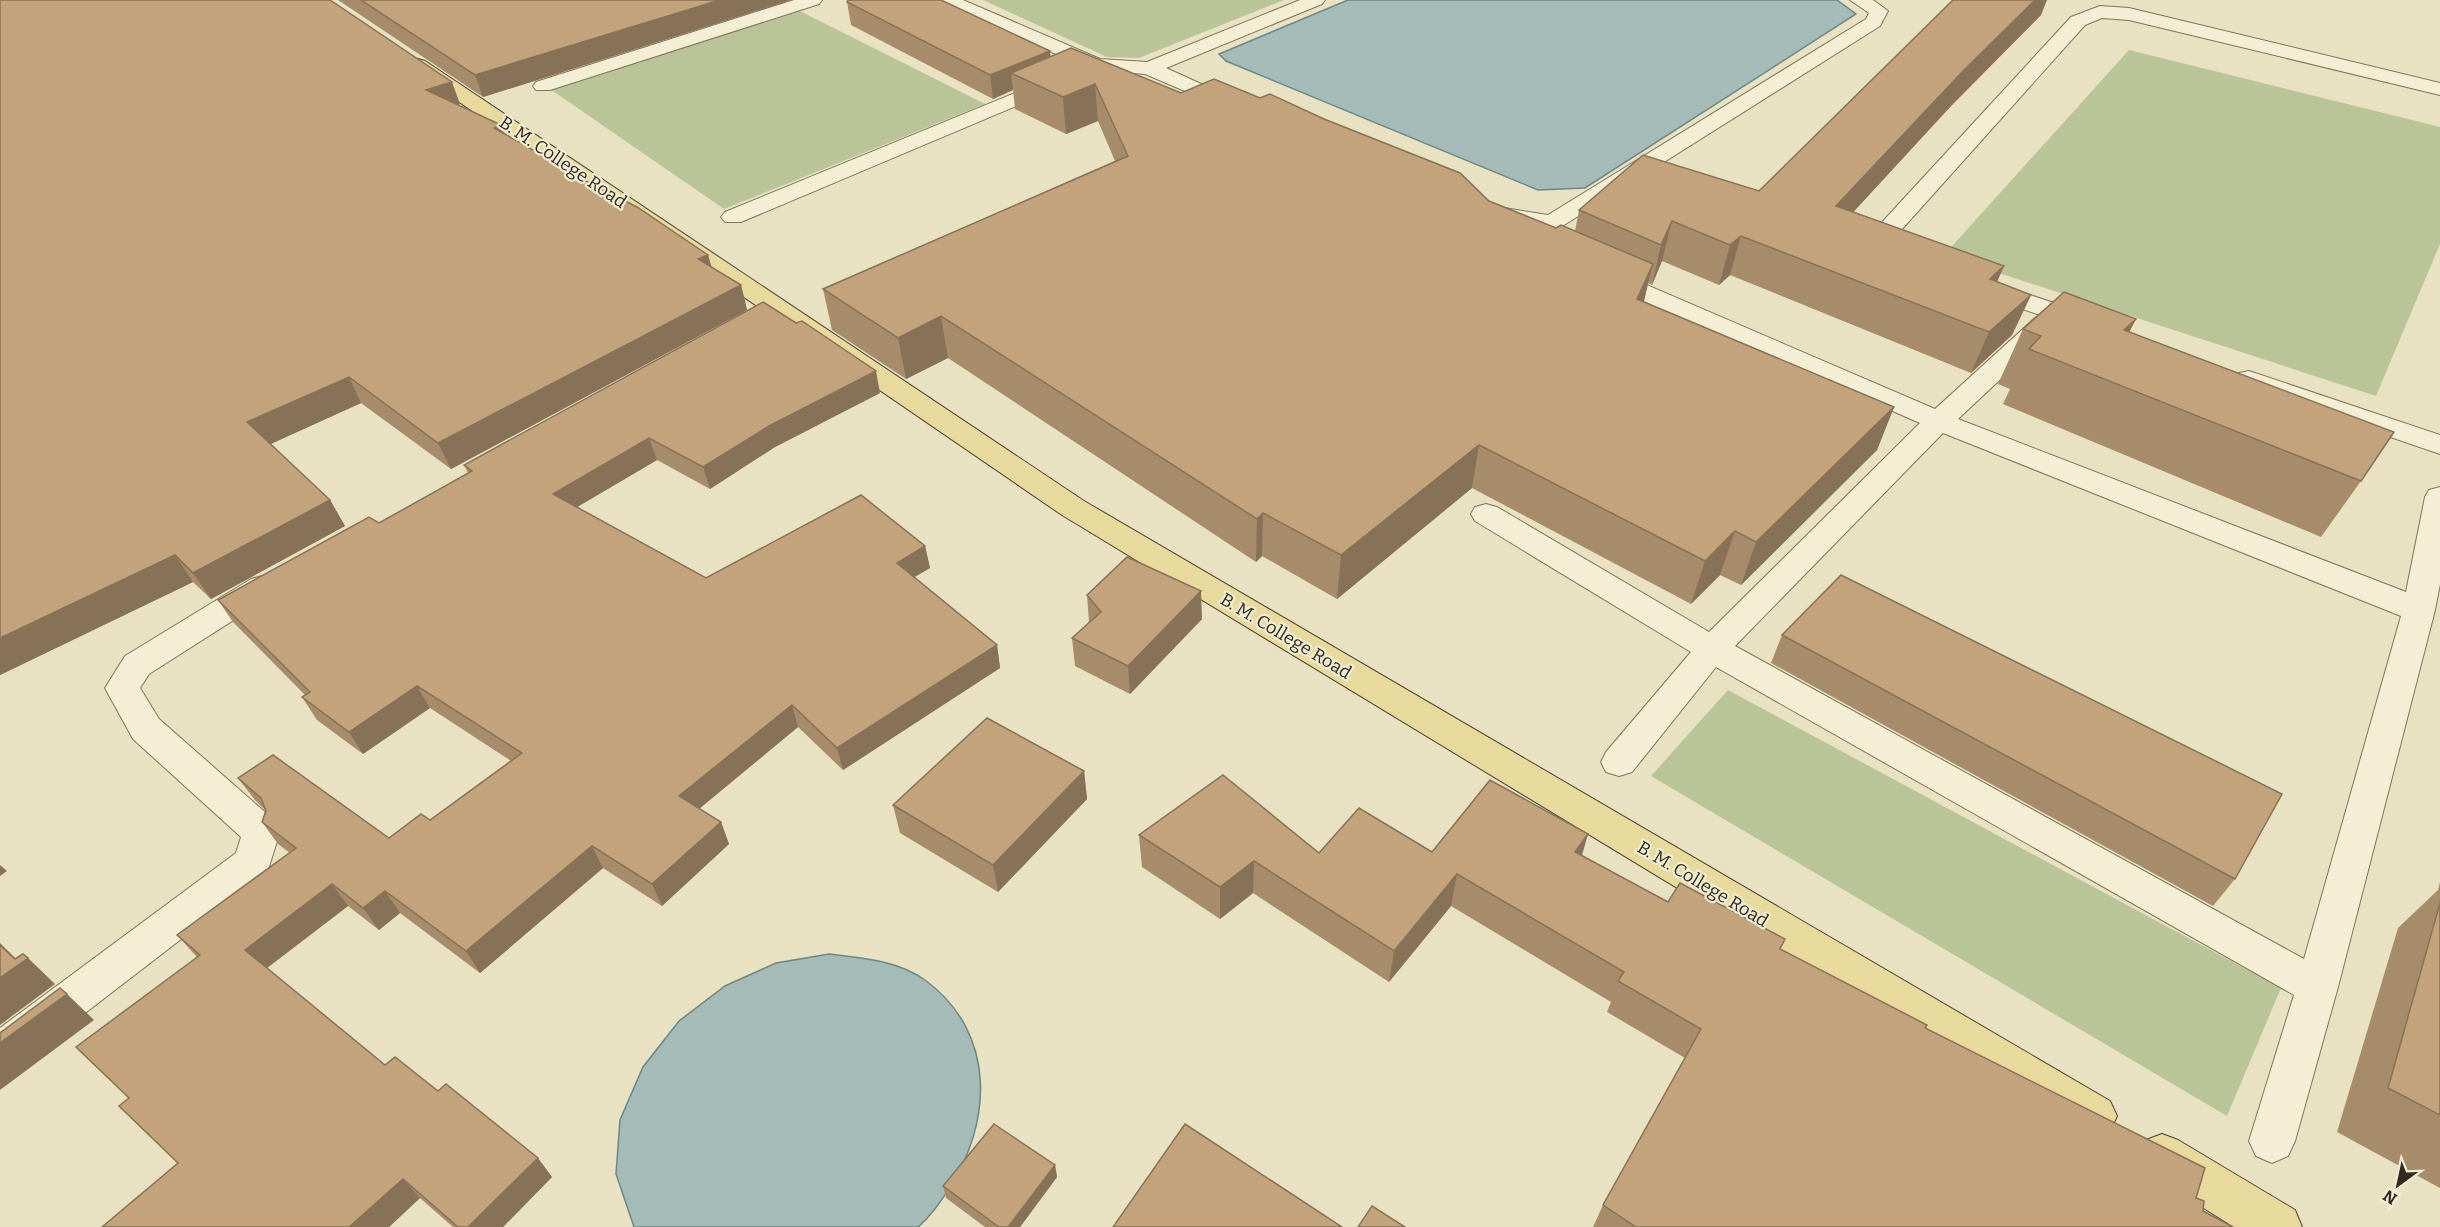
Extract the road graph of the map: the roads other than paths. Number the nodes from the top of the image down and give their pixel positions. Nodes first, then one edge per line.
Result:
1 (948, 0) edge
2 (1316, 0) edge
3 (1859, 0) edge
4 (796, 2) edge
5 (391, 46) edge
6 (1097, 65) junction
7 (1149, 68) junction
8 (543, 86) dead end
9 (2440, 89) edge
10 (1259, 116) edge
11 (1468, 206) edge
12 (733, 217) dead end
13 (1552, 223) junction
14 (1903, 261) edge
15 (1969, 283) edge
16 (777, 306) junction
17 (2056, 312) junction
18 (746, 323) edge
19 (2112, 332) edge
20 (2225, 371) edge
21 (1939, 421) junction
22 (2440, 445) edge
23 (2439, 506) edge
24 (1486, 514) dead end
25 (285, 575) edge
26 (2419, 610) junction
27 (1712, 649) junction
28 (1619, 762) dead end
29 (2317, 987) junction
30 (0, 1053) edge
31 (2272, 1141) dead end
32 (2203, 1181) junction
33 (2191, 1227) edge
34 (2278, 1227) edge

1 - 6 street
2 - 7 street
3 - 13 street
4 - 8 street
5 - 16 main road, B. M. College Road
6 - 7 street
6 - 12 street
7 - 10 street
9 - 14 street
11 - 13 street
13 - 21 street
15 - 17 street
16 - 18 street
16 - 32 main road, B. M. College Road
17 - 19 street
17 - 21 street
20 - 22 street
21 - 26 street
21 - 27 street
23 - 26 street
24 - 27 street
25 - 30 street
26 - 29 street
27 - 28 street
27 - 29 street
29 - 31 street
32 - 33 street
32 - 34 main road, B. M. College Road

